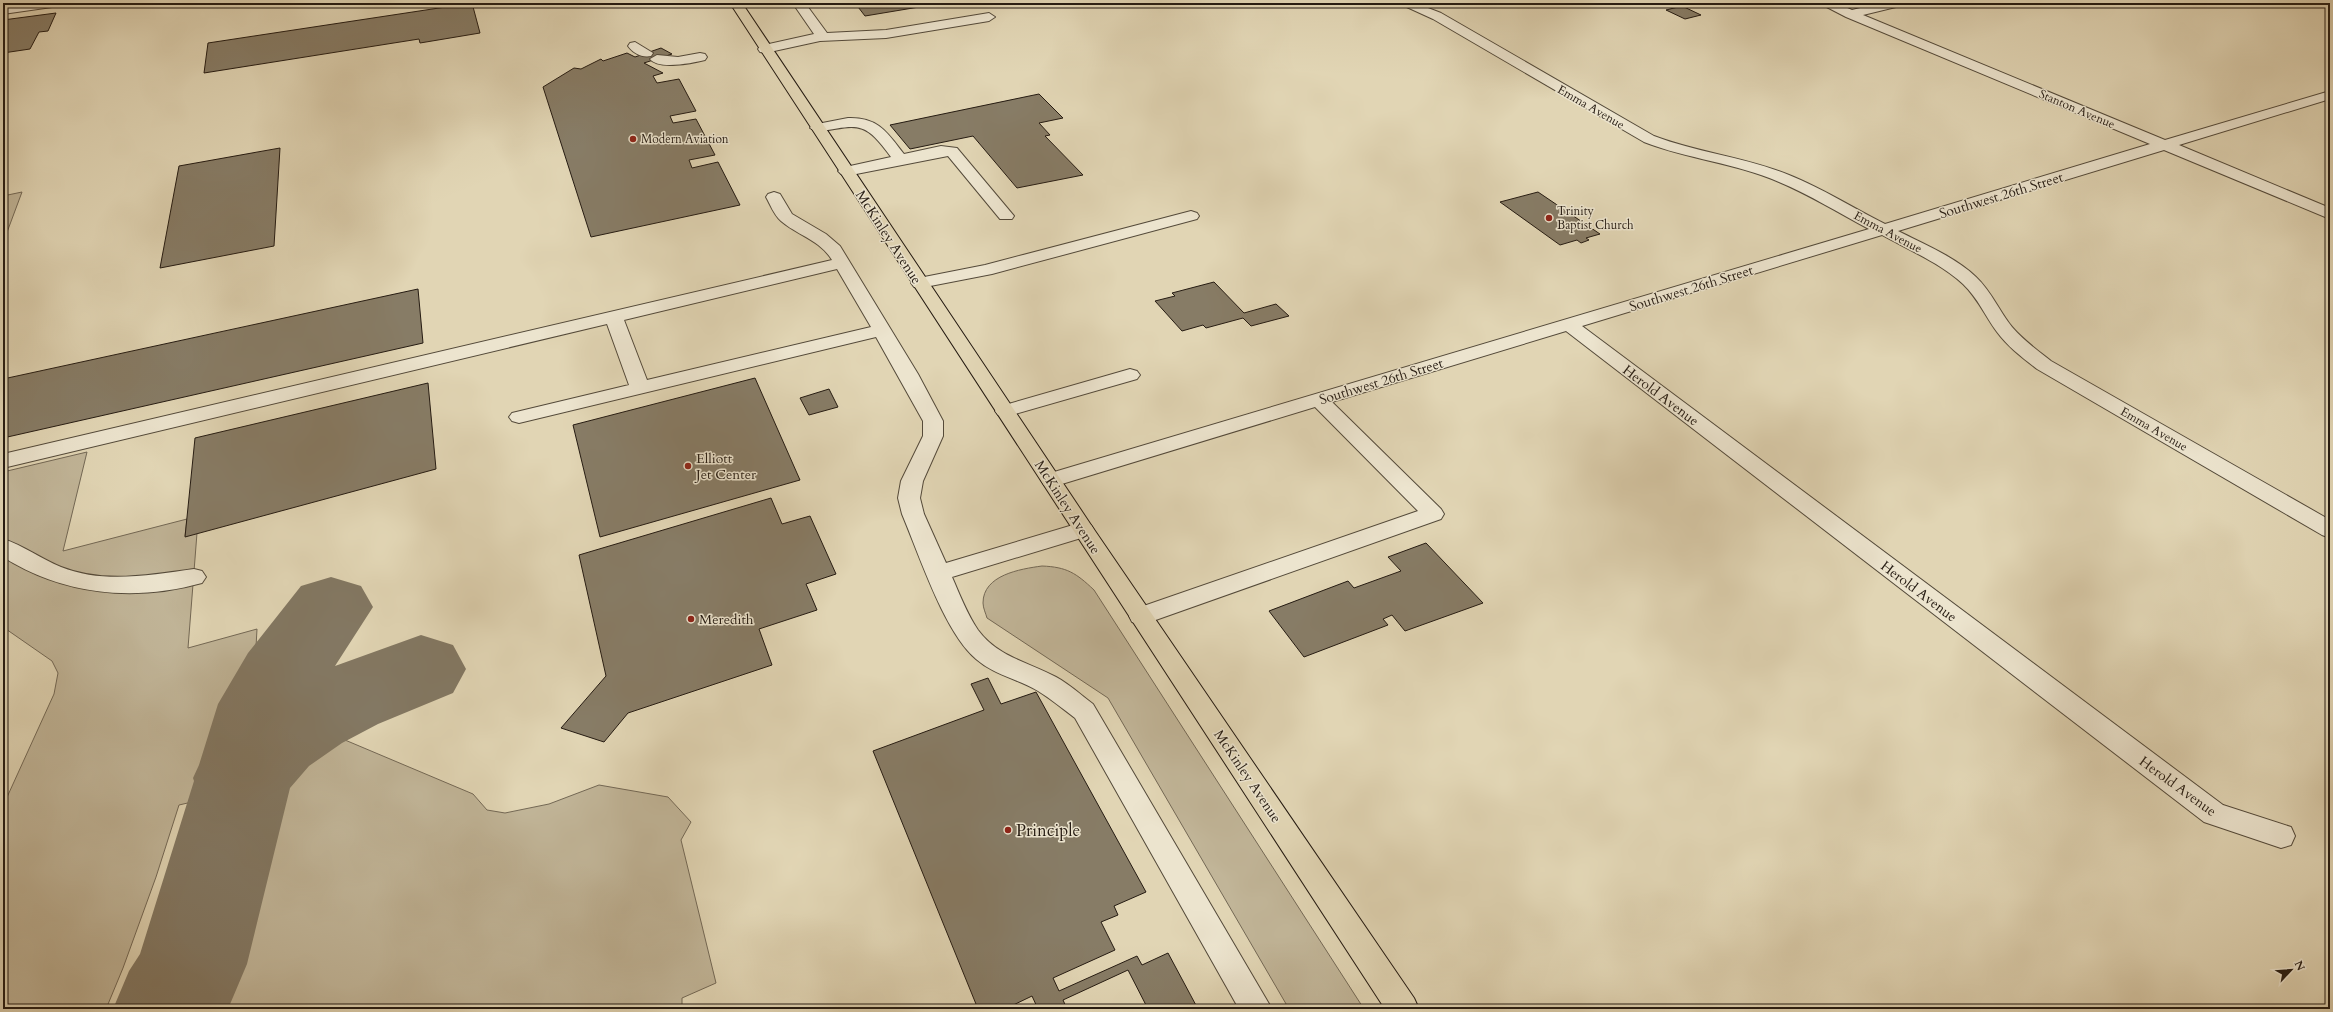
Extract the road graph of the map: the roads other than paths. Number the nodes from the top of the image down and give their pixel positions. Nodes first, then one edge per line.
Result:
1 (52, 3) edge
2 (736, 3) edge
3 (1404, 3) edge
4 (1825, 3) edge
5 (1896, 3) edge
6 (800, 5) dead end
7 (3, 10) edge
8 (1850, 14) junction
9 (989, 17) dead end
10 (820, 37) junction
11 (634, 46) dead end
12 (765, 49) junction
13 (700, 57) dead end
14 (2330, 96) edge
15 (817, 128) junction
16 (2164, 145) junction
17 (900, 159) junction
18 (846, 171) junction
19 (774, 197) dead end
20 (2330, 214) edge
21 (1006, 216) dead end
22 (1191, 216) dead end
23 (1885, 230) junction
24 (842, 263) junction
25 (920, 283) junction
26 (614, 317) junction
27 (1569, 325) junction
28 (881, 330) junction
29 (1130, 375) dead end
30 (640, 389) junction
31 (1319, 400) junction
32 (1005, 411) junction
33 (519, 416) dead end
34 (3, 461) edge
35 (1052, 480) junction
36 (1082, 530) junction
37 (2330, 530) edge
38 (3, 547) edge
39 (940, 573) junction
40 (194, 577) dead end
41 (1141, 616) junction
42 (2281, 836) dead end
43 (1256, 1009) edge
44 (1403, 1009) edge

1 - 7 street
2 - 12 main road, McKinley Avenue
3 - 23 street, Emma Avenue
4 - 8 street, Stanton Avenue
5 - 8 street
6 - 10 street
8 - 16 street, Stanton Avenue
9 - 10 street
10 - 12 street
11 - 13 street
12 - 15 main road, McKinley Avenue
14 - 16 street, Southwest 26th Street
15 - 17 street
15 - 18 main road, McKinley Avenue
16 - 20 street, Stanton Avenue
16 - 23 street, Southwest 26th Street
17 - 18 street
17 - 21 street
18 - 25 main road, McKinley Avenue
19 - 24 street
22 - 25 street
23 - 27 street, Southwest 26th Street
23 - 37 street, Emma Avenue
24 - 26 street
24 - 28 street
25 - 32 main road, McKinley Avenue
26 - 30 street
26 - 34 street
27 - 31 street, Southwest 26th Street
27 - 42 street, Herold Avenue
28 - 30 street
28 - 39 street
29 - 32 street
30 - 33 street
31 - 35 street, Southwest 26th Street
31 - 41 street
32 - 35 main road, McKinley Avenue
35 - 36 main road, McKinley Avenue
36 - 39 street
36 - 41 main road, McKinley Avenue
38 - 40 street
39 - 43 street
41 - 44 main road, McKinley Avenue

